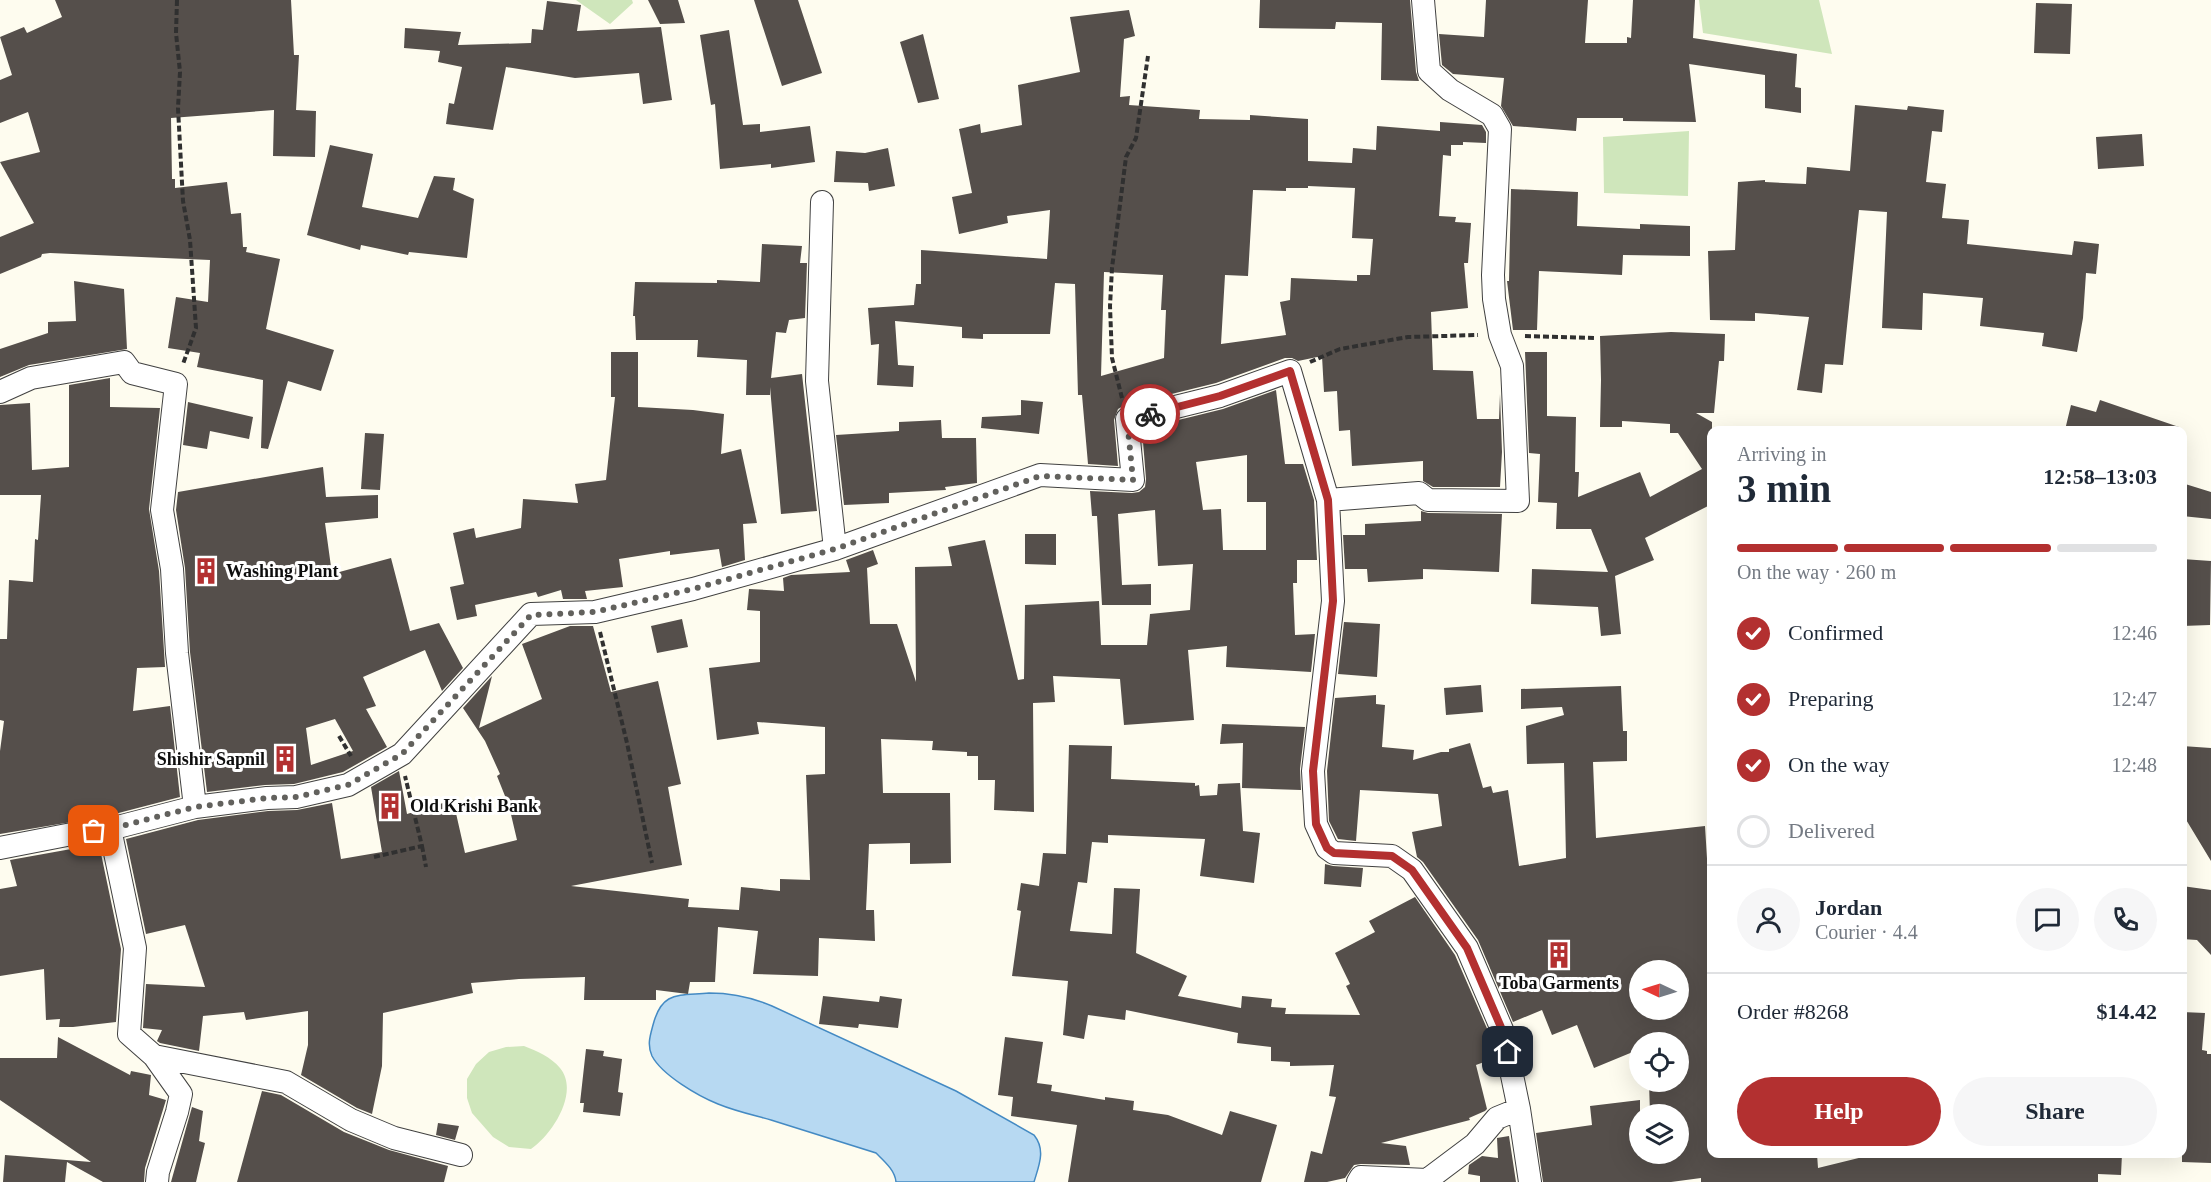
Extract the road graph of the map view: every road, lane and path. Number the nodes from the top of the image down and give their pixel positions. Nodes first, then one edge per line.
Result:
1 (177, 0) edge
2 (1423, 0) edge
3 (1148, 56) dead end
4 (822, 202) dead end
5 (1500, 335) junction
6 (1594, 338) dead end
7 (1290, 371) junction
8 (176, 384) junction
9 (0, 392) edge
10 (1127, 419) junction
11 (1328, 500) junction
12 (835, 549) junction
13 (595, 612) junction
14 (399, 755) junction
15 (195, 807) junction
16 (110, 829) junction
17 (422, 846) junction
18 (0, 848) edge
19 (374, 857) dead end
20 (652, 863) dead end
21 (426, 867) dead end
22 (154, 1056) junction
23 (1519, 1109) junction
24 (461, 1155) dead end
25 (1427, 1181) edge
26 (157, 1182) edge
27 (1358, 1182) edge
28 (1530, 1182) edge

1 - 8 path
2 - 5 street
3 - 10 path
4 - 12 street
5 - 6 path
5 - 7 path
5 - 11 street
7 - 10 street
7 - 11 street
8 - 9 street
8 - 15 street
10 - 12 street
11 - 23 street
12 - 13 street
13 - 14 street
13 - 20 path
14 - 15 street
14 - 17 path
15 - 16 street
16 - 18 street
16 - 22 street
17 - 19 path
17 - 21 path
22 - 24 street
22 - 26 street
23 - 25 street
23 - 28 street
25 - 27 street

